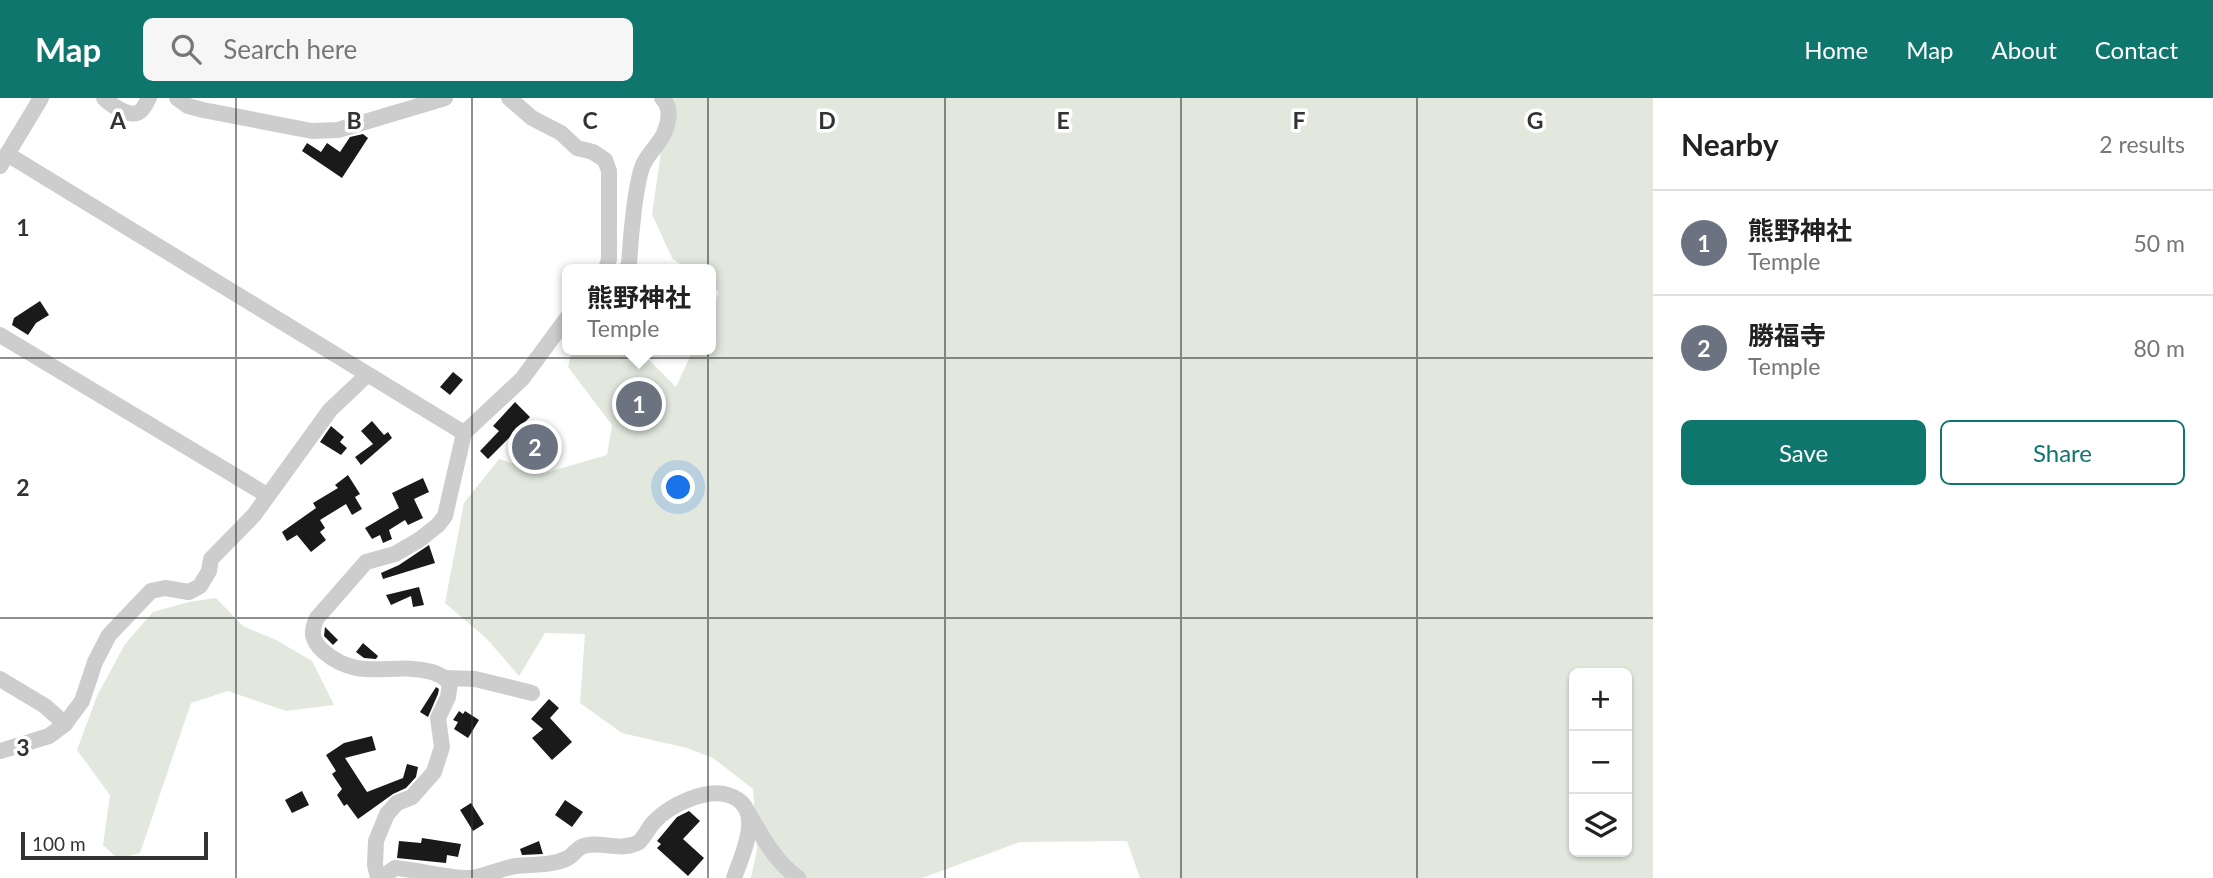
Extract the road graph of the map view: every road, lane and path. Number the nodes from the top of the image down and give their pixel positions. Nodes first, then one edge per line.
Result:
1 (41, 98) edge
2 (104, 98) edge
3 (149, 98) edge
4 (177, 98) edge
5 (445, 98) edge
6 (509, 98) edge
7 (662, 98) edge
8 (4, 160) edge
9 (608, 264) edge
10 (629, 264) edge
11 (562, 325) edge
12 (0, 335) edge
13 (367, 375) junction
14 (464, 433) junction
15 (267, 495) junction
16 (444, 678) junction
17 (0, 679) edge
18 (531, 692) dead end
19 (65, 724) junction
20 (0, 751) edge
21 (748, 812) junction
22 (379, 878) edge
23 (734, 878) edge
24 (797, 878) edge

1 - 8 street
2 - 3 street
4 - 5 street
6 - 9 street
7 - 10 street
8 - 13 street
11 - 14 street
12 - 15 street
13 - 14 street
13 - 15 street
14 - 16 street
15 - 19 street
16 - 18 street
16 - 22 street
17 - 19 street
19 - 20 street
21 - 22 street
21 - 23 street
21 - 24 street

